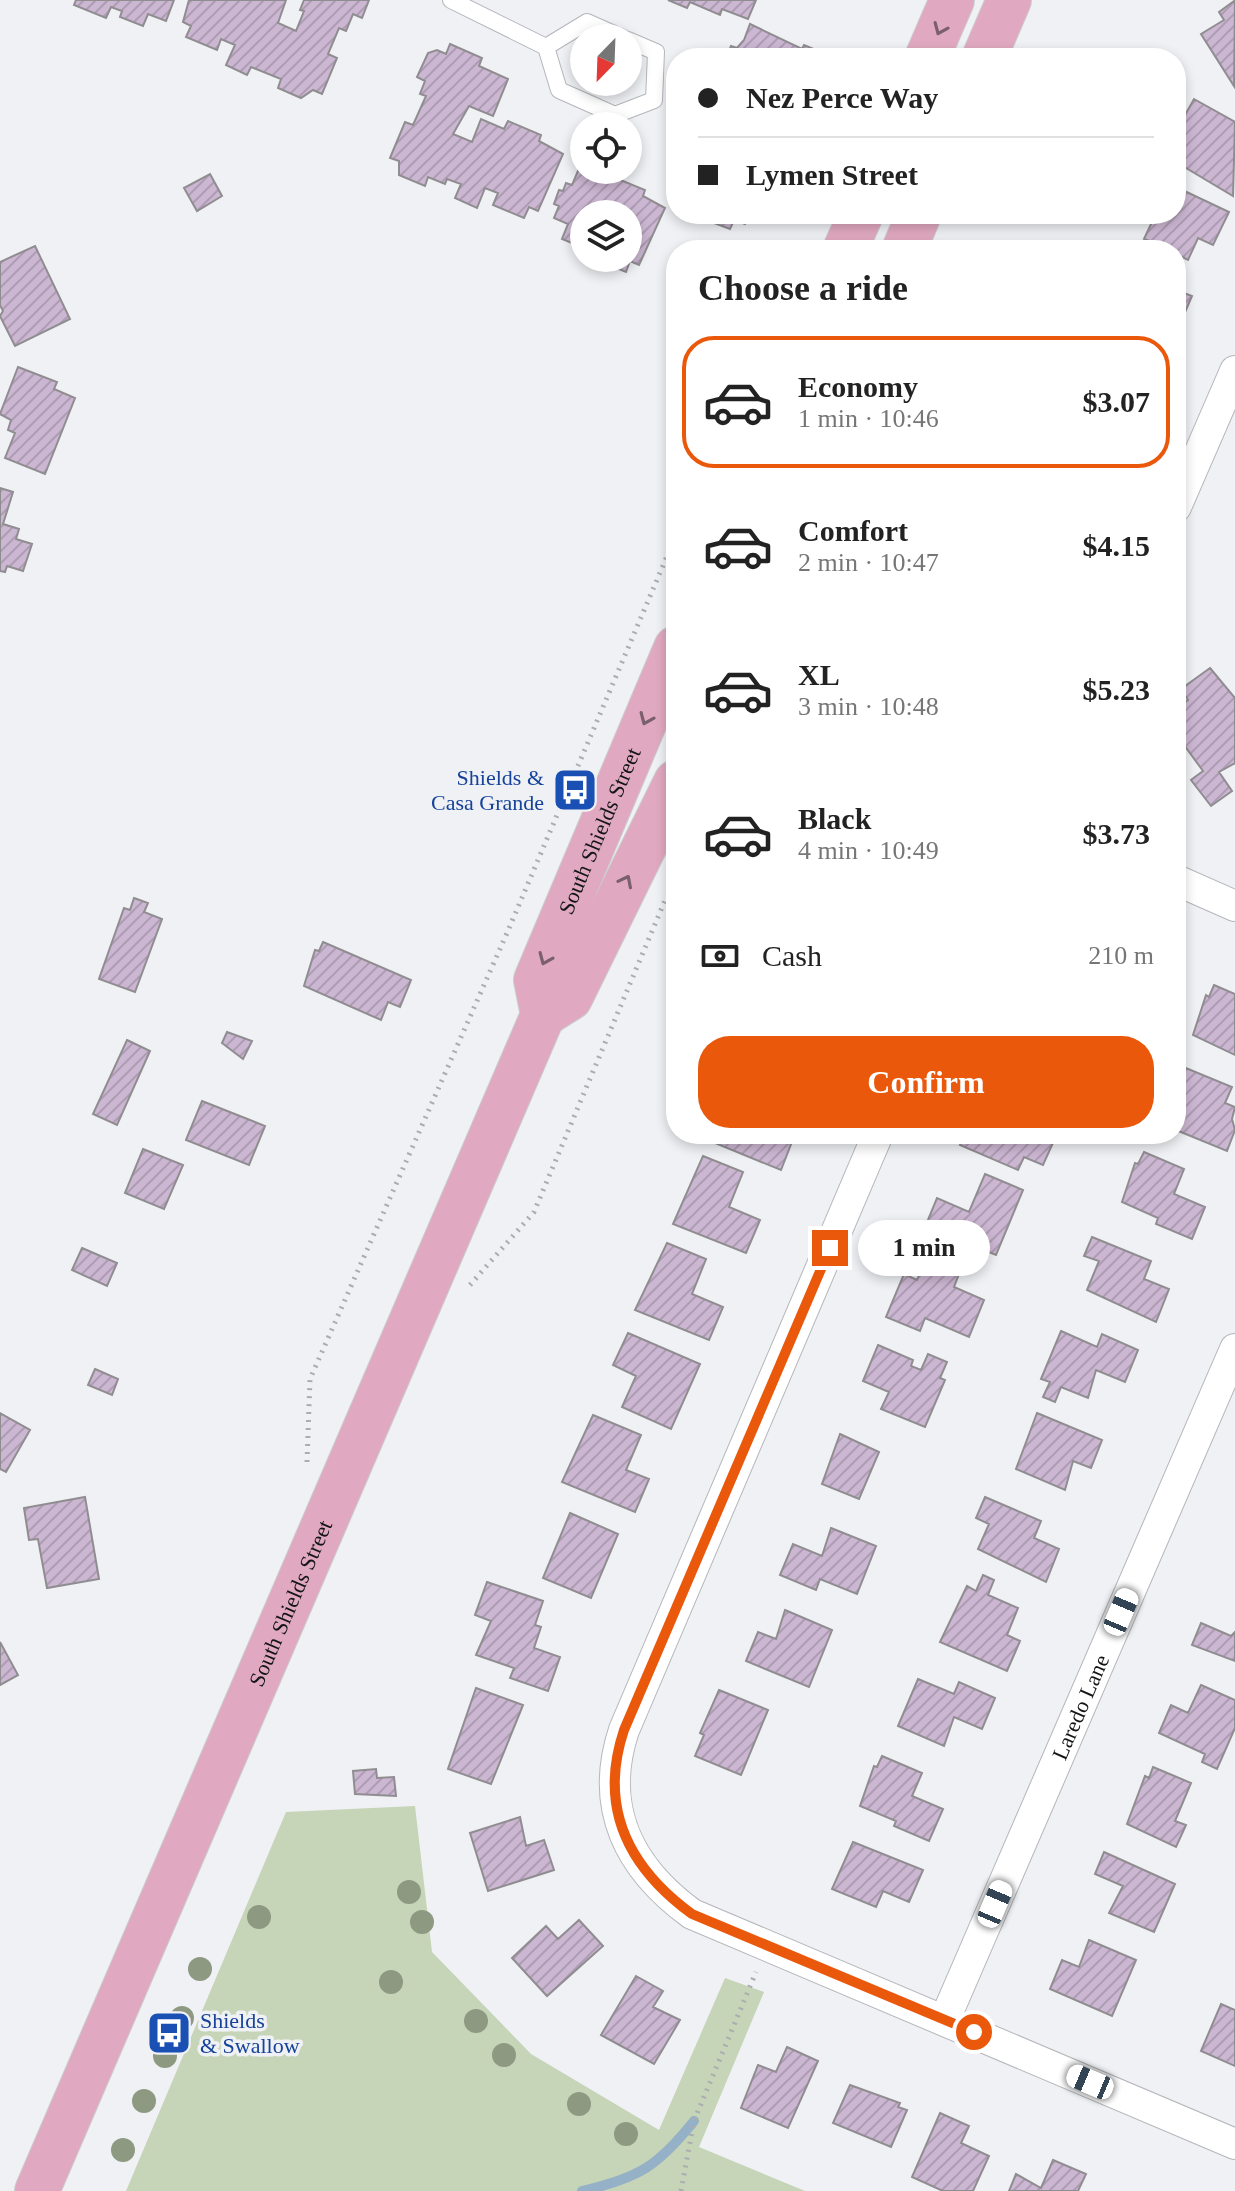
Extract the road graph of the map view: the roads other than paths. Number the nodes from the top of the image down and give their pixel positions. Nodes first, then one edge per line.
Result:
1 (451, 0) edge
2 (952, 0) edge
3 (1009, 0) edge
4 (570, 32) edge
5 (642, 46) edge
6 (546, 47) junction
7 (931, 48) edge
8 (988, 48) edge
9 (570, 95) edge
10 (572, 96) edge
11 (1235, 371) edge
12 (1222, 436) edge
13 (1186, 492) edge
14 (666, 672) edge
15 (666, 802) edge
16 (1186, 884) edge
17 (1235, 906) edge
18 (543, 1015) junction
19 (874, 1144) edge
20 (1235, 1349) edge
21 (945, 2019) junction
22 (1235, 2144) edge
23 (37, 2191) edge

1 - 6 lane
2 -> 7 main road
3 - 8 main road
4 - 6 lane
5 - 10 lane
6 - 9 lane
11 - 12 street
12 - 13 street
14 -> 18 main road, South Shields Street
18 -> 15 main road, South Shields Street
16 - 17 street
18 - 23 main road, South Shields Street
19 - 21 street
20 - 21 street, Laredo Lane
21 - 22 street

